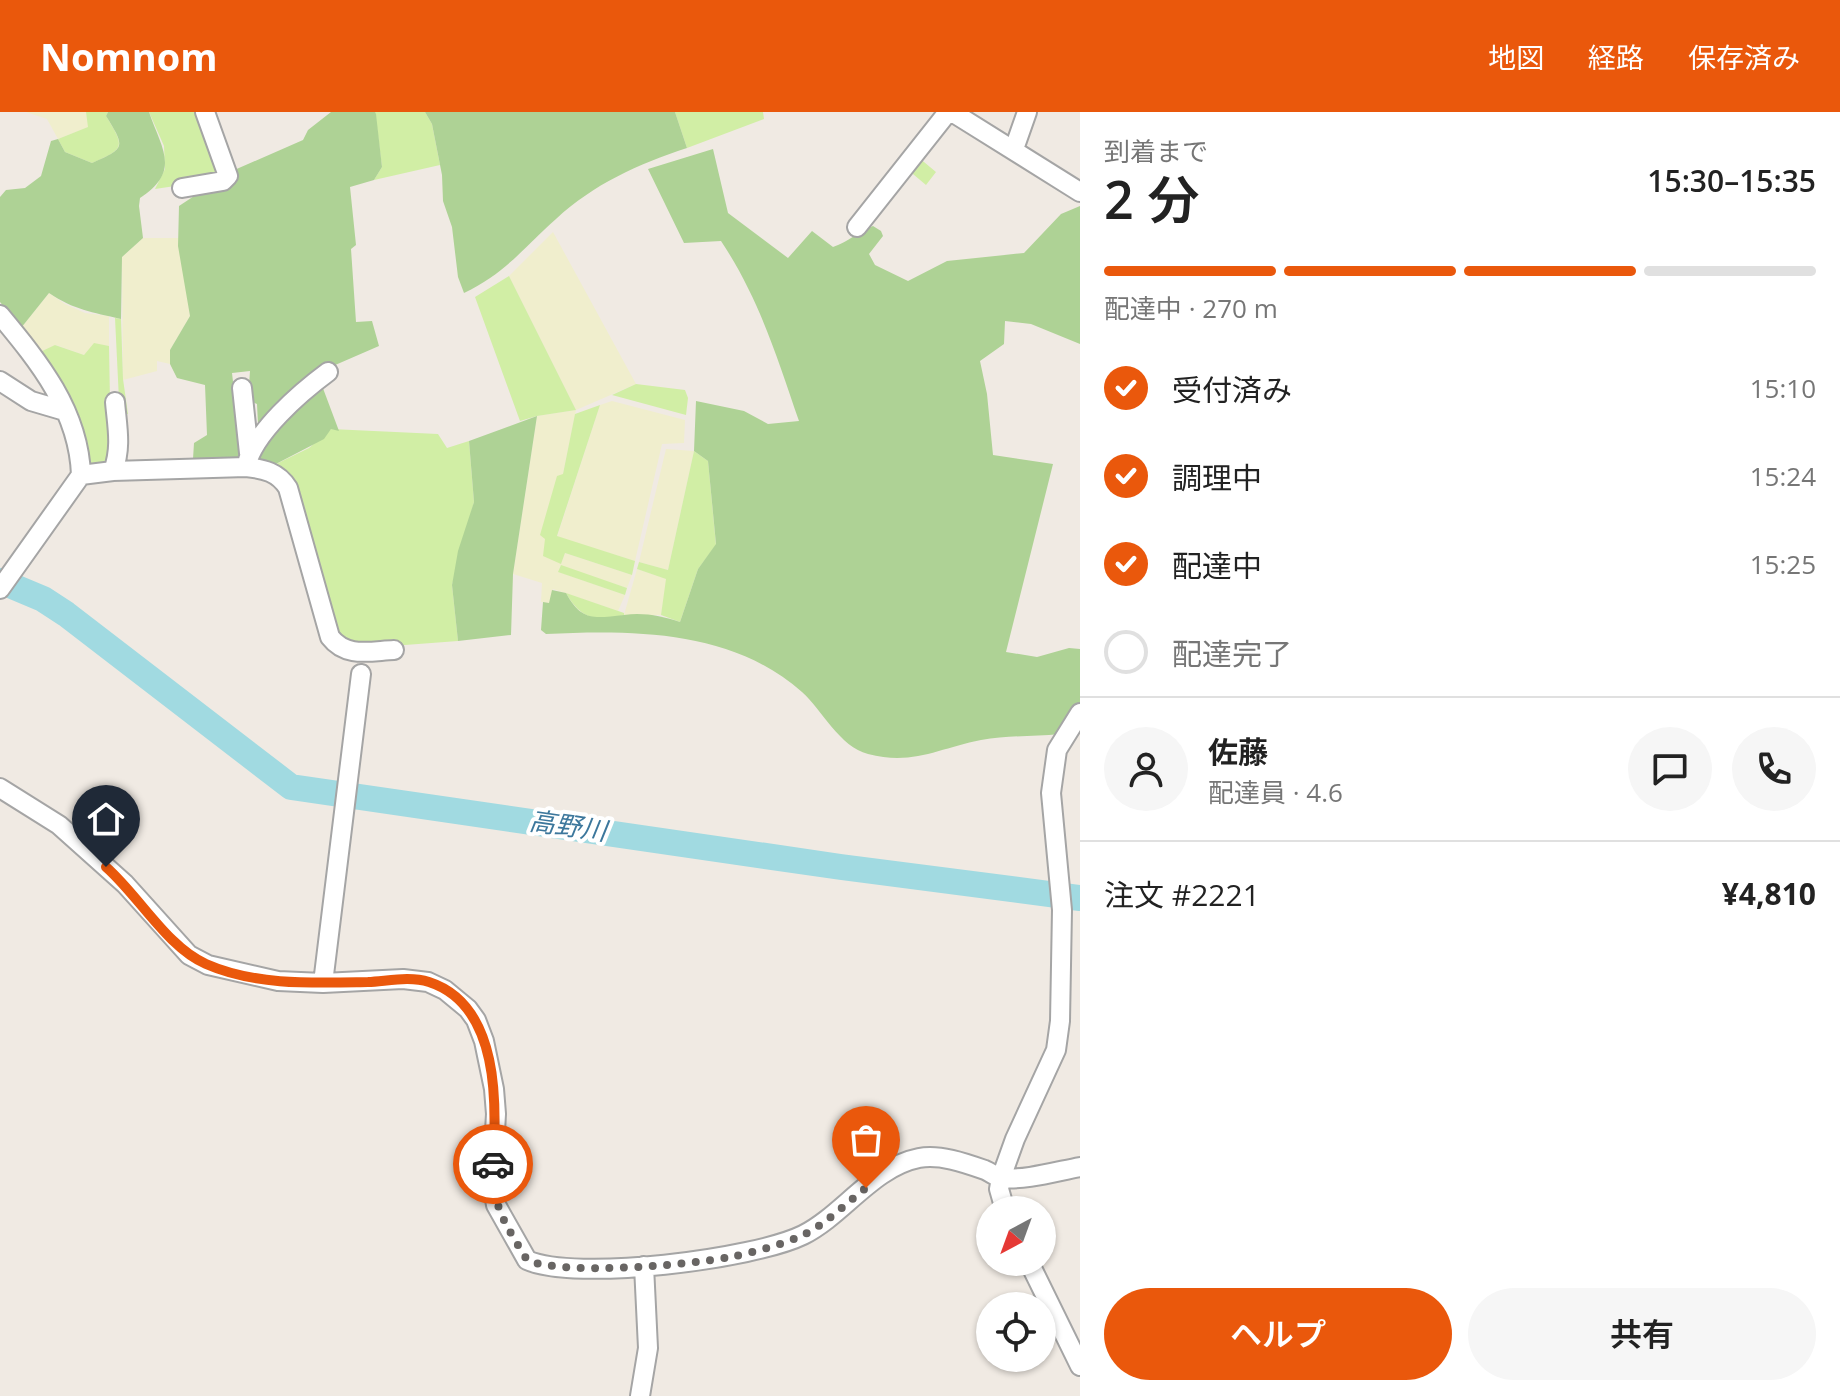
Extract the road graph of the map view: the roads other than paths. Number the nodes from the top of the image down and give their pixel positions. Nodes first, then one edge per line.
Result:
1 (205, 112) edge
2 (950, 112) edge
3 (1027, 112) edge
4 (1014, 149) junction
5 (182, 188) dead end
6 (1080, 192) edge
7 (857, 227) dead end
8 (0, 315) edge
9 (328, 372) dead end
10 (0, 381) edge
11 (242, 388) dead end
12 (115, 402) dead end
13 (65, 411) junction
14 (247, 460) junction
15 (113, 471) junction
16 (81, 475) junction
17 (0, 589) edge
18 (394, 650) dead end
19 (361, 674) dead end
20 (1080, 713) edge
21 (0, 788) edge
22 (323, 983) junction
23 (1080, 1167) edge
24 (1001, 1178) junction
25 (1001, 1196) edge
26 (644, 1266) junction
27 (1036, 1276) edge
28 (1080, 1366) edge
29 (640, 1396) edge

1 - 5 street
2 - 4 street
2 - 7 street
3 - 4 street
4 - 6 street
8 - 13 street
9 - 14 street
10 - 13 street
11 - 14 street
12 - 15 street
13 - 16 street
14 - 15 street
14 - 18 street
15 - 16 street
16 - 17 street
19 - 22 street
20 - 24 street
21 - 22 street
22 - 26 street
23 - 24 street
24 - 25 street
24 - 26 street
26 - 29 street
27 - 28 street

